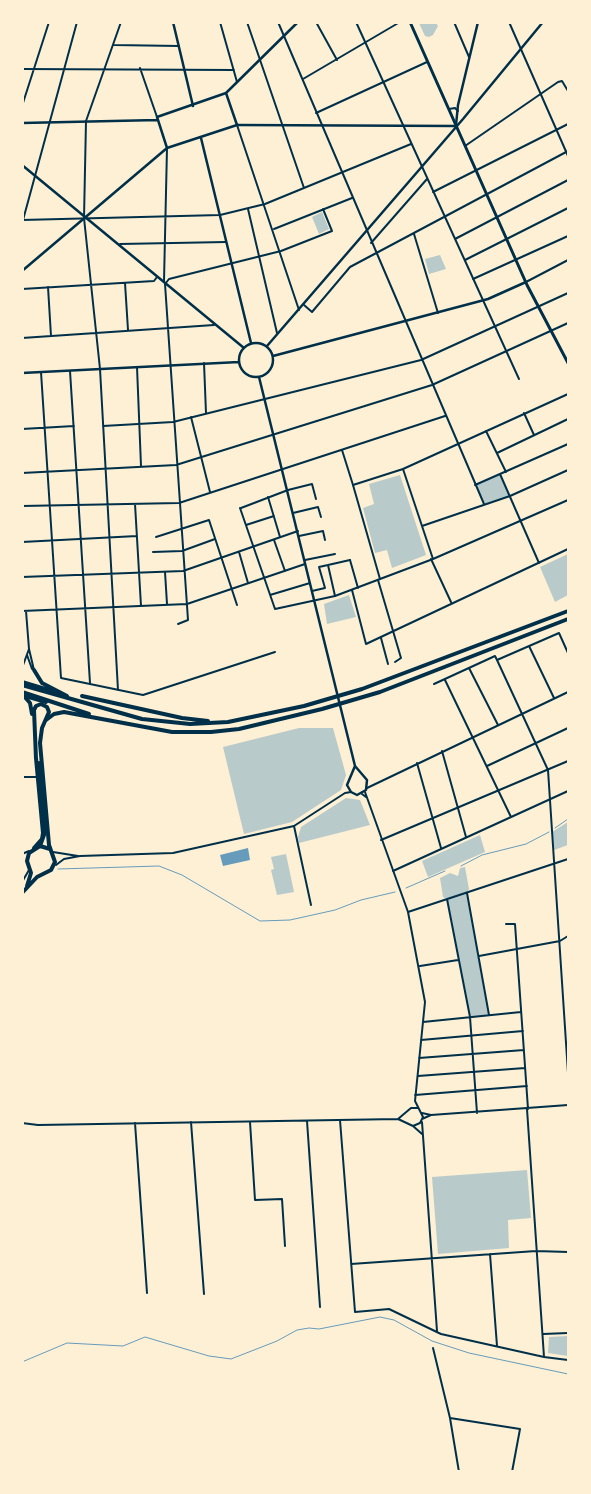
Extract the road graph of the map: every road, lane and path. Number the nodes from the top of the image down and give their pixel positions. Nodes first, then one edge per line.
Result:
1 (49, 22) edge
2 (77, 22) edge
3 (121, 22) edge
4 (173, 22) edge
5 (220, 22) edge
6 (247, 22) edge
7 (278, 22) edge
8 (298, 22) edge
9 (316, 22) edge
10 (356, 22) edge
11 (400, 22) edge
12 (410, 22) edge
13 (454, 22) edge
14 (478, 22) edge
15 (509, 22) edge
16 (543, 22) edge
17 (284, 37) junction
18 (366, 43) junction
19 (113, 45) junction
20 (179, 46) junction
21 (521, 49) junction
22 (470, 57) junction
23 (259, 60) junction
24 (337, 60) junction
25 (427, 62) junction
26 (140, 68) junction
27 (184, 68) junction
28 (22, 69) edge
29 (34, 69) junction
30 (65, 69) junction
31 (105, 69) junction
32 (234, 70) junction
33 (302, 80) junction
34 (383, 81) junction
35 (237, 82) junction
36 (568, 91) edge
37 (226, 93) junction
38 (540, 96) junction
39 (22, 106) edge
40 (193, 106) junction
41 (448, 109) junction
42 (458, 111) junction
43 (316, 113) junction
44 (158, 118) junction
45 (86, 121) junction
46 (50, 122) junction
47 (22, 124) edge
48 (282, 124) junction
49 (568, 124) edge
50 (237, 125) junction
51 (321, 125) junction
52 (402, 125) junction
53 (456, 126) junction
54 (556, 130) junction
55 (201, 138) junction
56 (411, 144) junction
57 (465, 146) junction
58 (167, 148) junction
59 (568, 152) edge
60 (568, 156) edge
61 (22, 165) edge
62 (421, 167) junction
63 (476, 171) junction
64 (341, 172) junction
65 (36, 176) junction
66 (427, 179) junction
67 (568, 180) edge
68 (304, 188) junction
69 (433, 192) junction
70 (487, 196) junction
71 (352, 198) junction
72 (265, 204) junction
73 (248, 208) junction
74 (568, 208) edge
75 (323, 209) junction
76 (220, 215) junction
77 (166, 217) junction
78 (445, 217) junction
79 (84, 218) junction
80 (497, 218) junction
81 (23, 220) edge
82 (274, 229) junction
83 (366, 232) junction
84 (414, 234) junction
85 (568, 236) edge
86 (455, 239) junction
87 (506, 239) junction
88 (226, 242) junction
89 (166, 243) junction
90 (371, 243) junction
91 (117, 244) junction
92 (281, 252) junction
93 (376, 255) junction
94 (259, 257) junction
95 (465, 260) junction
96 (568, 260) edge
97 (516, 261) junction
98 (232, 263) junction
99 (22, 271) edge
100 (157, 277) junction
101 (474, 279) junction
102 (526, 282) junction
103 (125, 283) junction
104 (165, 283) junction
105 (90, 285) junction
106 (48, 287) junction
107 (22, 289) edge
108 (568, 293) edge
109 (483, 301) junction
110 (304, 305) junction
111 (538, 307) junction
112 (299, 310) junction
113 (438, 313) junction
114 (405, 322) junction
115 (568, 323) edge
116 (215, 324) junction
117 (495, 327) junction
118 (168, 329) junction
119 (128, 331) junction
120 (551, 332) junction
121 (96, 333) junction
122 (277, 333) junction
123 (51, 336) junction
124 (22, 338) edge
125 (251, 343) junction
126 (267, 346) junction
127 (244, 348) junction
128 (506, 352) junction
129 (567, 355) edge
130 (273, 356) junction
131 (421, 360) junction
132 (239, 362) junction
133 (568, 363) edge
134 (204, 364) junction
135 (169, 366) junction
136 (137, 367) junction
137 (100, 369) junction
138 (70, 371) junction
139 (41, 372) junction
140 (22, 373) edge
141 (259, 377) junction
142 (519, 379) dead end
143 (432, 385) junction
144 (568, 394) edge
145 (265, 399) junction
146 (206, 413) junction
147 (524, 413) junction
148 (445, 416) junction
149 (191, 417) junction
150 (568, 419) edge
151 (173, 422) junction
152 (139, 423) junction
153 (74, 426) junction
154 (102, 426) junction
155 (45, 428) junction
156 (22, 429) edge
157 (486, 431) junction
158 (273, 433) junction
159 (534, 436) junction
160 (568, 444) edge
161 (458, 445) junction
162 (342, 450) junction
163 (497, 453) junction
164 (201, 457) junction
165 (176, 465) junction
166 (141, 466) junction
167 (105, 468) junction
168 (282, 469) junction
169 (403, 469) junction
170 (77, 470) junction
171 (568, 470) edge
172 (48, 472) junction
173 (506, 472) junction
174 (22, 473) edge
175 (500, 474) junction
176 (353, 485) junction
177 (475, 485) junction
178 (288, 490) junction
179 (210, 492) junction
180 (510, 496) junction
181 (268, 497) junction
182 (316, 499) dead end
183 (568, 500) edge
184 (178, 503) junction
185 (79, 504) junction
186 (106, 504) junction
187 (135, 504) junction
188 (484, 504) junction
189 (50, 505) junction
190 (22, 506) edge
191 (294, 513) junction
192 (274, 516) junction
193 (321, 517) dead end
194 (520, 520) junction
195 (246, 525) junction
196 (422, 526) junction
197 (182, 530) junction
198 (298, 531) junction
199 (137, 536) junction
200 (299, 536) junction
201 (156, 537) dead end
202 (280, 537) junction
203 (108, 538) junction
204 (81, 539) junction
205 (215, 539) junction
206 (274, 539) junction
207 (52, 540) junction
208 (325, 540) dead end
209 (22, 542) edge
210 (254, 547) junction
211 (568, 550) edge
212 (182, 551) junction
213 (153, 552) dead end
214 (238, 552) junction
215 (335, 554) dead end
216 (221, 558) junction
217 (432, 559) junction
218 (305, 562) junction
219 (539, 563) junction
220 (328, 565) junction
221 (183, 571) junction
222 (285, 571) junction
223 (139, 572) junction
224 (165, 572) junction
225 (84, 574) junction
226 (110, 574) junction
227 (54, 575) junction
228 (22, 577) edge
229 (265, 578) junction
230 (379, 579) junction
231 (248, 583) junction
232 (310, 583) junction
233 (358, 588) junction
234 (232, 589) junction
235 (352, 590) junction
236 (312, 591) junction
237 (270, 596) junction
238 (335, 596) junction
239 (22, 602) edge
240 (315, 602) junction
241 (187, 604) junction
242 (451, 604) junction
243 (168, 605) junction
244 (237, 605) dead end
245 (141, 606) junction
246 (86, 608) junction
247 (112, 608) junction
248 (56, 610) junction
249 (24, 611) edge
250 (568, 611) edge
251 (568, 619) edge
252 (178, 624) dead end
253 (394, 631) junction
254 (381, 637) junction
255 (529, 646) junction
256 (29, 649) junction
257 (275, 652) dead end
258 (568, 653) edge
259 (22, 654) edge
260 (27, 655) junction
261 (498, 660) junction
262 (395, 662) dead end
263 (388, 664) dead end
264 (23, 668) edge
265 (469, 668) junction
266 (32, 669) junction
267 (444, 679) junction
268 (22, 684) edge
269 (90, 684) junction
270 (434, 684) dead end
271 (118, 690) junction
272 (568, 692) edge
273 (22, 694) edge
274 (67, 696) junction
275 (82, 696) dead end
276 (554, 698) junction
277 (85, 704) junction
278 (523, 713) junction
279 (97, 716) junction
280 (46, 720) junction
281 (228, 722) junction
282 (498, 725) junction
283 (568, 728) edge
284 (472, 737) junction
285 (536, 743) junction
286 (442, 751) junction
287 (38, 761) junction
288 (568, 762) edge
289 (417, 763) junction
290 (356, 766) junction
291 (486, 767) junction
292 (548, 770) junction
293 (360, 774) junction
294 (37, 775) junction
295 (352, 775) junction
296 (22, 777) edge
297 (367, 780) junction
298 (374, 783) junction
299 (348, 788) junction
300 (367, 788) junction
301 (498, 791) junction
302 (568, 791) edge
303 (351, 792) junction
304 (345, 793) junction
305 (363, 793) junction
306 (550, 800) junction
307 (459, 807) junction
308 (511, 817) junction
309 (433, 818) junction
310 (294, 826) junction
311 (466, 837) junction
312 (381, 840) junction
313 (40, 846) junction
314 (441, 848) junction
315 (33, 849) junction
316 (52, 851) junction
317 (22, 854) edge
318 (80, 856) junction
319 (568, 859) edge
320 (23, 860) edge
321 (554, 863) junction
322 (29, 865) junction
323 (52, 869) junction
324 (393, 871) junction
325 (43, 874) junction
326 (22, 882) edge
327 (26, 888) junction
328 (22, 893) edge
329 (467, 893) junction
330 (447, 899) junction
331 (311, 905) dead end
332 (408, 912) junction
333 (506, 924) dead end
334 (568, 936) edge
335 (560, 941) junction
336 (517, 950) junction
337 (478, 956) junction
338 (458, 960) junction
339 (420, 966) junction
340 (568, 1008) edge
341 (564, 1010) junction
342 (521, 1012) junction
343 (489, 1015) junction
344 (470, 1016) junction
345 (423, 1022) junction
346 (523, 1031) junction
347 (471, 1036) junction
348 (421, 1040) junction
349 (524, 1050) junction
350 (472, 1054) junction
351 (419, 1058) junction
352 (525, 1068) junction
353 (474, 1072) junction
354 (568, 1073) edge
355 (417, 1076) junction
356 (526, 1086) junction
357 (475, 1091) junction
358 (415, 1095) junction
359 (415, 1101) junction
360 (568, 1105) edge
361 (410, 1108) junction
362 (418, 1108) junction
363 (528, 1109) junction
364 (406, 1111) junction
365 (422, 1113) junction
366 (476, 1113) junction
367 (431, 1116) junction
368 (398, 1119) junction
369 (340, 1120) junction
370 (422, 1120) junction
371 (250, 1121) junction
372 (307, 1121) junction
373 (406, 1121) junction
374 (191, 1122) junction
375 (22, 1123) edge
376 (135, 1123) junction
377 (413, 1126) junction
378 (422, 1134) junction
379 (286, 1246) dead end
380 (536, 1251) junction
381 (568, 1252) edge
382 (490, 1254) junction
383 (433, 1258) junction
384 (351, 1264) junction
385 (147, 1293) dead end
386 (204, 1294) dead end
387 (320, 1307) dead end
388 (437, 1331) junction
389 (568, 1333) edge
390 (543, 1334) junction
391 (497, 1346) junction
392 (433, 1348) dead end
393 (544, 1357) junction
394 (568, 1360) edge
395 (450, 1418) junction
396 (459, 1472) edge
397 (512, 1472) edge

1 - 29 street
2 - 30 street
3 - 19 street
4 - 20 street
5 - 32 street
6 - 23 street
7 - 17 street
8 - 17 street
9 - 24 street
10 - 18 street
11 - 18 street
12 - 25 main road
13 - 22 street
14 - 22 street
15 - 21 street
16 - 21 street
17 - 23 street
17 - 33 street
18 - 24 street
18 - 34 street
19 - 20 street
19 - 31 street
20 - 27 street
21 - 38 street
21 - 53 street
22 - 42 street
23 - 35 street
23 - 48 street
24 - 33 street
25 - 34 street
25 - 41 main road
26 - 27 street
26 - 31 street
26 - 44 street
27 - 32 street
27 - 40 street
28 - 29 street
29 - 30 street
29 - 39 street
30 - 31 street
30 - 46 street
31 - 45 street
32 - 35 street
33 - 43 street
34 - 43 street
34 - 52 street
35 - 37 street
36 - 38 street
37 - 40 street
37 - 50 street
38 - 54 street
38 - 57 street
40 - 44 street
41 - 42 street
41 - 53 main road
42 - 53 street
43 - 51 street
44 - 45 street
44 - 58 street
45 - 46 street
45 - 79 street
46 - 47 street
46 - 65 street
48 - 50 street
48 - 51 street
48 - 68 street
49 - 54 street
50 - 55 street
50 - 72 street
51 - 52 street
51 - 64 street
52 - 53 street
52 - 56 street
53 - 57 main road
53 - 62 street
54 - 59 street
54 - 63 street
55 - 58 street
55 - 76 street
56 - 62 street
56 - 64 street
57 - 63 main road
58 - 77 street
58 - 79 street
59 - 60 street
59 - 70 street
61 - 65 street
62 - 66 street
62 - 83 street
63 - 69 street
63 - 70 main road
64 - 68 street
64 - 71 street
65 - 79 street
65 - 81 street
66 - 69 street
66 - 90 street
67 - 80 street
68 - 72 street
69 - 78 street
70 - 78 street
70 - 80 main road
71 - 75 street
71 - 83 street
72 - 73 street
72 - 82 street
73 - 76 street
73 - 94 street
74 - 87 street
75 - 82 street
75 - 92 street
76 - 77 street
76 - 88 street
77 - 79 street
77 - 89 street
78 - 84 street
78 - 86 street
79 - 81 street
79 - 91 street
79 - 99 street
79 - 105 street
80 - 86 street
80 - 87 main road
82 - 92 street
83 - 90 street
83 - 110 street
84 - 93 street
84 - 113 street
85 - 97 street
86 - 95 street
87 - 95 street
87 - 97 main road
88 - 89 street
88 - 98 street
89 - 91 street
89 - 104 street
90 - 93 street
91 - 100 street
92 - 94 street
92 - 112 street
93 - 110 street
93 - 114 street
94 - 98 street
94 - 122 street
95 - 101 street
96 - 102 street
97 - 101 street
97 - 102 main road
98 - 104 street
98 - 125 street
100 - 103 street
100 - 104 street
101 - 109 street
102 - 109 street
102 - 111 main road
103 - 105 street
103 - 119 street
104 - 116 street
104 - 118 street
105 - 106 street
105 - 121 street
106 - 107 street
106 - 123 street
108 - 111 street
109 - 113 street
109 - 117 street
110 - 112 street
111 - 117 street
111 - 120 main road
112 - 122 street
113 - 114 street
114 - 130 street
114 - 131 street
115 - 120 street
116 - 118 street
116 - 127 street
117 - 128 street
117 - 131 street
118 - 119 street
118 - 135 street
119 - 121 street
120 - 128 street
120 - 129 main road
121 - 123 street
121 - 137 street
122 - 126 street
123 - 124 street
125 - 126 street
125 - 127 street
126 - 130 street
127 - 132 street
128 - 142 street
128 - 143 street
129 - 133 main road
130 - 141 street
131 - 143 street
131 - 145 street
132 - 134 street
132 - 141 street
134 - 135 street
134 - 146 street
135 - 136 street
135 - 151 street
136 - 137 street
136 - 152 street
137 - 138 street
137 - 154 street
138 - 139 street
138 - 153 street
139 - 140 street
139 - 155 street
141 - 145 street
143 - 148 street
143 - 158 street
144 - 147 street
145 - 146 street
145 - 158 street
146 - 149 street
147 - 157 street
147 - 159 street
148 - 161 street
148 - 162 street
149 - 151 street
149 - 164 street
150 - 159 street
151 - 152 street
151 - 165 street
152 - 154 street
152 - 166 street
153 - 155 street
153 - 170 street
154 - 167 street
155 - 156 street
155 - 172 street
157 - 161 street
157 - 163 street
158 - 164 street
158 - 168 street
159 - 163 street
160 - 173 street
161 - 169 street
161 - 177 street
162 - 168 street
162 - 176 street
163 - 173 street
164 - 165 street
164 - 179 street
165 - 166 street
165 - 184 street
166 - 167 street
167 - 170 street
167 - 186 street
168 - 178 street
168 - 179 street
169 - 176 street
169 - 196 street
170 - 172 street
170 - 185 street
171 - 180 street
172 - 174 street
172 - 189 street
173 - 175 street
175 - 177 street
175 - 180 street
176 - 230 street
177 - 188 street
178 - 181 street
178 - 182 street
178 - 191 street
179 - 184 street
180 - 188 street
180 - 194 street
181 - 192 street
181 - 195 street
183 - 194 street
184 - 187 street
184 - 197 street
185 - 186 street
185 - 189 street
185 - 204 street
186 - 187 street
186 - 203 street
187 - 199 street
188 - 196 street
189 - 190 street
189 - 207 street
191 - 193 street
191 - 198 street
192 - 195 street
192 - 202 street
194 - 217 street
194 - 219 street
195 - 210 street
196 - 217 street
197 - 201 street
197 - 205 street
197 - 212 street
198 - 200 street
198 - 202 street
199 - 203 street
199 - 223 street
200 - 208 street
200 - 218 street
202 - 206 street
203 - 204 street
203 - 226 street
204 - 207 street
204 - 225 street
205 - 212 street
205 - 216 street
206 - 210 street
206 - 222 street
207 - 209 street
207 - 227 street
210 - 214 street
210 - 229 street
211 - 219 street
212 - 213 street
212 - 221 street
214 - 216 street
214 - 231 street
215 - 218 street
216 - 221 street
216 - 234 street
217 - 230 street
217 - 242 street
218 - 222 street
218 - 232 street
219 - 242 street
220 - 233 street
220 - 236 street
220 - 238 street
221 - 224 street
221 - 241 street
222 - 229 street
223 - 224 street
223 - 226 street
223 - 245 street
224 - 243 street
225 - 226 street
225 - 227 street
225 - 246 street
226 - 247 street
227 - 228 street
227 - 248 street
229 - 231 street
229 - 237 street
230 - 233 street
230 - 253 street
231 - 234 street
232 - 236 street
232 - 237 street
233 - 235 street
234 - 241 street
234 - 244 street
235 - 238 street
235 - 254 street
236 - 240 street
237 - 240 street
238 - 240 street
239 - 249 street
240 - 290 street
241 - 243 street
241 - 252 street
242 - 253 street
243 - 245 street
245 - 247 street
246 - 247 street
246 - 248 street
246 - 269 street
247 - 271 street
248 - 249 street
248 - 269 street
249 - 256 street
250 - 281 main road
251 - 279 main road
253 - 254 street
253 - 262 street
254 - 263 street
255 - 258 street
255 - 261 street
255 - 276 street
256 - 260 street
256 - 266 street
257 - 271 street
259 - 260 street
260 - 264 street
260 - 266 street
261 - 265 street
261 - 278 street
264 - 266 street
265 - 267 street
265 - 282 street
266 - 274 main road
267 - 270 street
267 - 284 street
268 - 274 main road
268 - 277 main road
269 - 271 street
272 - 276 street
273 - 279 main road
273 - 287 main road
274 - 277 main road
275 - 281 main road
276 - 278 street
277 - 281 main road
278 - 282 street
278 - 285 street
279 - 280 main road
280 - 287 main road
280 - 316 main road
282 - 284 street
283 - 285 street
284 - 286 street
284 - 291 street
285 - 291 street
285 - 292 street
286 - 289 street
286 - 307 street
287 - 294 main road
287 - 313 main road
288 - 292 street
289 - 298 street
289 - 309 street
290 - 293 street
290 - 295 street
291 - 301 street
292 - 301 street
292 - 306 street
293 - 295 street
293 - 297 street
294 - 296 street
294 - 315 main road
295 - 299 street
297 - 298 street
297 - 300 street
298 - 300 street
299 - 303 street
299 - 304 street
300 - 305 street
301 - 307 street
301 - 308 street
302 - 306 street
303 - 304 street
303 - 305 street
304 - 310 street
305 - 312 street
306 - 308 street
306 - 321 street
307 - 309 street
307 - 311 street
308 - 311 street
309 - 312 street
309 - 314 street
310 - 318 street
310 - 331 street
311 - 314 street
312 - 324 street
313 - 315 main road
313 - 316 main road
314 - 324 street
315 - 317 street
315 - 322 main road
316 - 318 street
316 - 323 main road
318 - 323 street
319 - 321 street
320 - 322 street
321 - 329 street
321 - 335 street
322 - 325 main road
322 - 326 street
322 - 327 main road
323 - 325 main road
324 - 332 street
325 - 327 main road
327 - 328 main road
329 - 330 street
329 - 337 street
330 - 332 street
330 - 338 street
332 - 339 street
333 - 336 street
334 - 335 street
335 - 336 street
335 - 341 street
336 - 337 street
336 - 342 street
337 - 343 street
338 - 339 street
338 - 344 street
339 - 345 street
340 - 341 street
341 - 354 street
342 - 343 street
342 - 346 street
343 - 344 street
344 - 345 street
344 - 347 street
345 - 348 street
346 - 347 street
346 - 349 street
347 - 348 street
347 - 350 street
348 - 351 street
349 - 350 street
349 - 352 street
350 - 351 street
350 - 353 street
351 - 355 street
352 - 353 street
352 - 356 street
353 - 355 street
353 - 357 street
355 - 358 street
356 - 357 street
356 - 363 street
357 - 358 street
357 - 366 street
358 - 359 street
359 - 361 street
359 - 362 street
360 - 363 street
361 - 362 street
361 - 364 street
362 - 365 street
363 - 366 street
363 - 380 street
364 - 368 street
364 - 373 street
365 - 367 street
365 - 370 street
366 - 367 street
367 - 370 street
368 - 369 street
368 - 373 street
369 - 372 street
369 - 384 street
370 - 377 street
370 - 378 street
371 - 372 street
371 - 374 street
371 - 379 street
372 - 387 street
373 - 377 street
374 - 376 street
374 - 386 street
375 - 376 street
376 - 385 street
377 - 378 street
378 - 383 street
380 - 381 street
380 - 382 street
380 - 390 street
382 - 383 street
382 - 391 street
383 - 384 street
383 - 388 street
384 - 388 street
388 - 391 street
389 - 390 street
390 - 393 street
391 - 393 street
392 - 395 street
393 - 394 street
395 - 396 street
395 - 397 street

